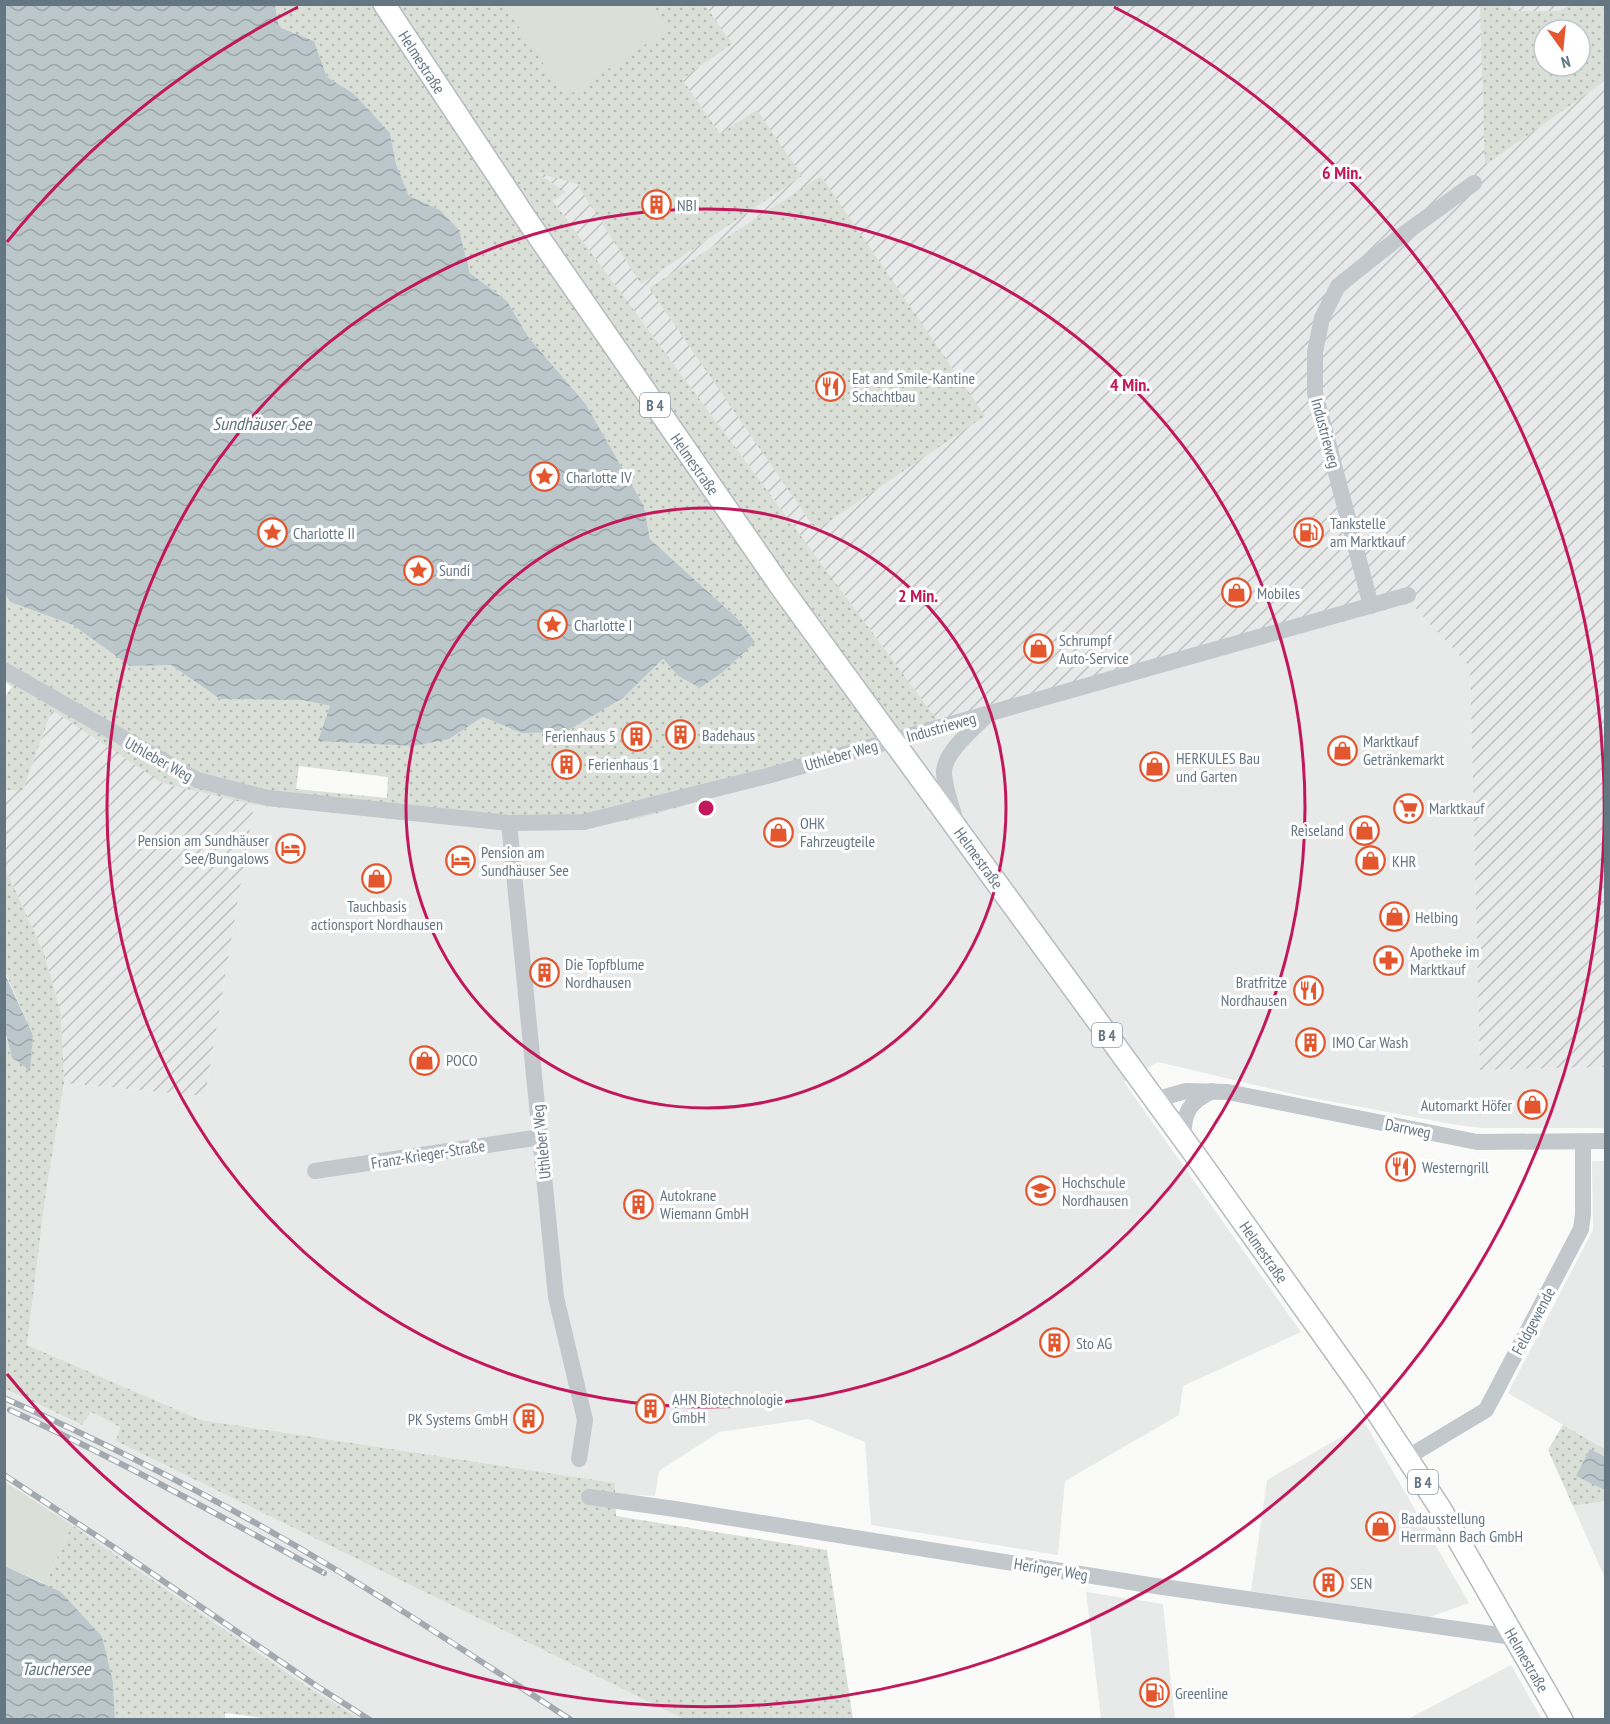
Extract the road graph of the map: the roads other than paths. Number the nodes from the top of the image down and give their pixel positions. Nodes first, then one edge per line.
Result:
1 (384, 4) edge
2 (1474, 183) dead end
3 (1408, 596) dead end
4 (1371, 606) junction
5 (4, 670) edge
6 (989, 713) junction
7 (892, 741) junction
8 (509, 823) junction
9 (958, 828) junction
10 (1212, 1091) junction
11 (1154, 1100) junction
12 (541, 1137) junction
13 (1183, 1139) junction
14 (1605, 1141) edge
15 (1583, 1142) junction
16 (315, 1171) dead end
17 (1408, 1457) junction
18 (579, 1458) dead end
19 (589, 1497) dead end
20 (1513, 1637) junction
21 (1562, 1719) edge

1 - 7 main road, Helmestraße / B 4
2 - 4 street, Industrieweg
3 - 4 street, Industrieweg
4 - 6 street, Industrieweg
5 - 8 street, Uthleber Weg
6 - 7 street, Industrieweg
6 - 9 street, Industrieweg
7 - 8 street, Uthleber Weg
7 - 9 main road, Helmestraße / B 4
8 - 12 street, Uthleber Weg
9 - 11 main road, Helmestraße / B 4
10 - 11 street, Darrweg
10 - 13 street
10 - 15 street, Darrweg
11 - 13 main road, Helmestraße / B 4
12 - 16 street, Franz-Krieger-Straße
12 - 18 street, Uthleber Weg
13 - 17 main road, Helmestraße / B 4
14 - 15 street, Darrweg
15 - 17 street, Feldgewende
17 - 20 main road, Helmestraße / B 4
19 - 20 street, Heringer Weg
20 - 21 main road, Helmestraße / B 4

